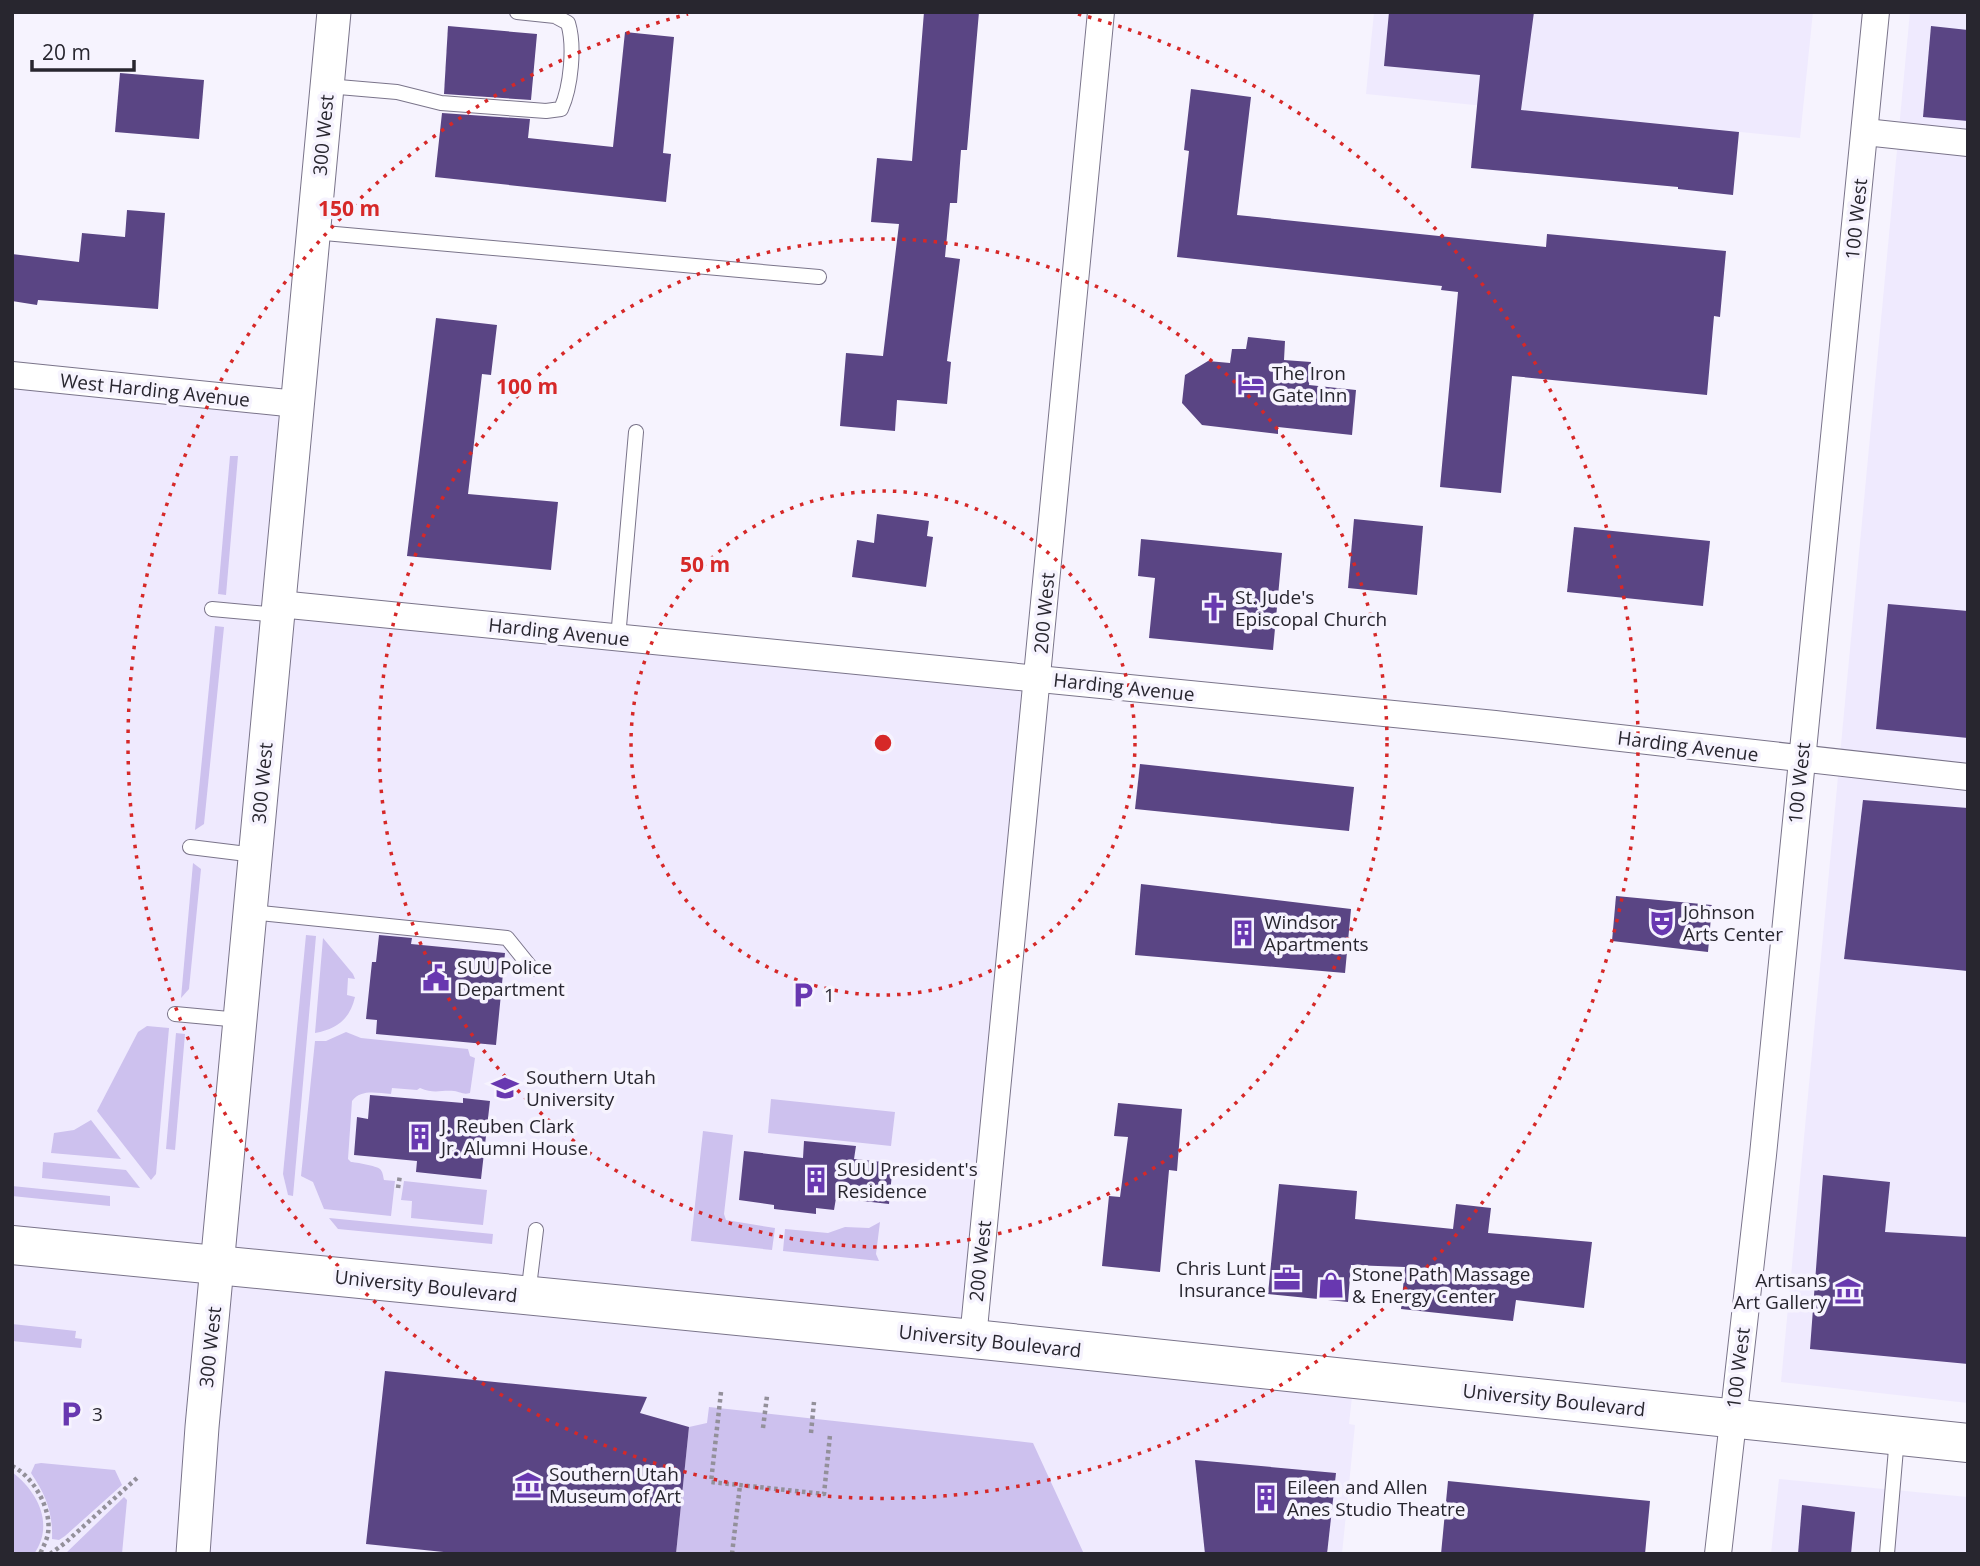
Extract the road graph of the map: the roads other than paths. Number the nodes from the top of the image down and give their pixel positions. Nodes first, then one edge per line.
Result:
1 (334, 12) edge
2 (517, 12) edge
3 (1101, 12) edge
4 (1875, 12) edge
5 (327, 86) junction
6 (1865, 132) junction
7 (1968, 143) edge
8 (313, 232) junction
9 (819, 277) dead end
10 (12, 375) edge
11 (297, 404) junction
12 (636, 432) dead end
13 (212, 609) dead end
14 (278, 609) junction
15 (618, 638) junction
16 (1037, 679) junction
17 (1802, 759) junction
18 (1968, 777) edge
19 (190, 847) dead end
20 (255, 855) junction
21 (250, 912) junction
22 (532, 969) dead end
23 (175, 1014) dead end
24 (240, 1020) junction
25 (536, 1230) dead end
26 (12, 1245) edge
27 (218, 1265) junction
28 (528, 1296) junction
29 (972, 1339) junction
30 (1732, 1418) junction
31 (1898, 1436) junction
32 (1968, 1443) edge
33 (193, 1554) edge
34 (1718, 1554) edge
35 (1887, 1554) edge

1 - 5 street, 300 West
2 - 5 lane
3 - 16 street, 200 West
4 - 6 street, 100 West
5 - 8 street, 300 West
6 - 7 street
6 - 17 street, 100 West
8 - 9 lane
8 - 11 street, 300 West
10 - 11 street, West Harding Avenue
11 - 14 street, 300 West
12 - 15 lane
13 - 14 lane
14 - 15 street, Harding Avenue
14 - 20 street, 300 West
15 - 16 street, Harding Avenue
16 - 17 street, Harding Avenue
16 - 29 street, 200 West
17 - 18 street, Harding Avenue
17 - 30 street, 100 West
19 - 20 lane
20 - 21 street, 300 West
21 - 22 lane
21 - 24 street, 300 West
23 - 24 lane
24 - 27 street, 300 West
25 - 28 lane
26 - 27 main road, University Boulevard
27 - 28 main road, University Boulevard
27 - 33 street, 300 West
28 - 29 main road, University Boulevard
29 - 30 main road, University Boulevard
30 - 31 main road, University Boulevard
30 - 34 street, 100 West
31 - 32 main road, University Boulevard
31 - 35 lane

